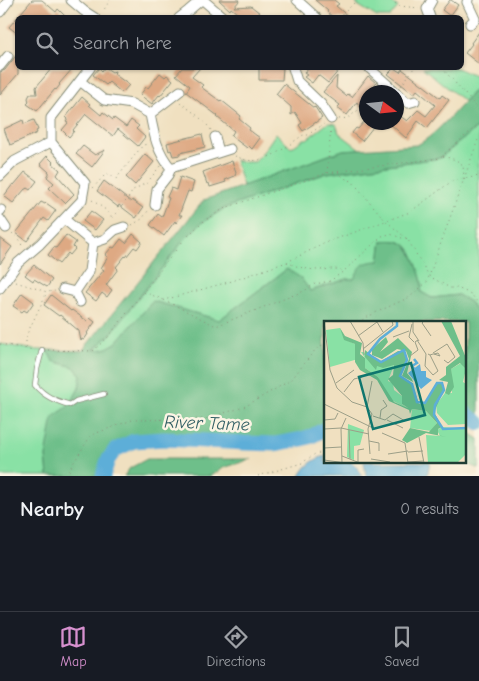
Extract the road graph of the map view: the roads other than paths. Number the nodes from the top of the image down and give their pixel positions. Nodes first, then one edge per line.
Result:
1 (9, 0) edge
2 (71, 0) edge
3 (202, 0) edge
4 (297, 0) edge
5 (468, 0) edge
6 (0, 12) edge
7 (93, 15) edge
8 (183, 15) edge
9 (220, 15) edge
10 (314, 15) edge
11 (475, 20) edge
12 (8, 56) dead end
13 (0, 66) edge
14 (88, 70) edge
15 (294, 70) edge
16 (371, 70) edge
17 (80, 81) junction
18 (388, 85) edge
19 (180, 91) dead end
20 (404, 99) edge
21 (415, 101) dead end
22 (150, 114) junction
23 (331, 119) road end
24 (215, 137) road end
25 (51, 142) junction
26 (230, 149) road end
27 (219, 152) junction
28 (171, 168) junction
29 (0, 176) edge
30 (156, 205) road end
31 (0, 219) edge
32 (64, 219) junction
33 (112, 219) road end
34 (124, 227) road end
35 (6, 228) road end
36 (115, 230) junction
37 (93, 243) junction
38 (0, 288) edge
39 (63, 289) road end
40 (75, 292) junction
41 (80, 302) dead end
42 (42, 350) road end
43 (104, 394) dead end

1 - 6 street
2 - 7 street
3 - 8 street
3 - 9 street
4 - 10 street
5 - 11 street
12 - 13 street
14 - 17 street
15 - 23 street
16 - 18 street
17 - 22 street
17 - 25 street
19 - 22 street
20 - 21 street
22 - 28 street
24 - 27 street
25 - 29 street
25 - 32 street
26 - 27 street
27 - 28 street
28 - 30 street
31 - 35 street
32 - 37 street
32 - 38 street
33 - 36 street
34 - 36 street
36 - 37 street
37 - 40 street
39 - 40 street
40 - 41 street
42 - 43 lane

